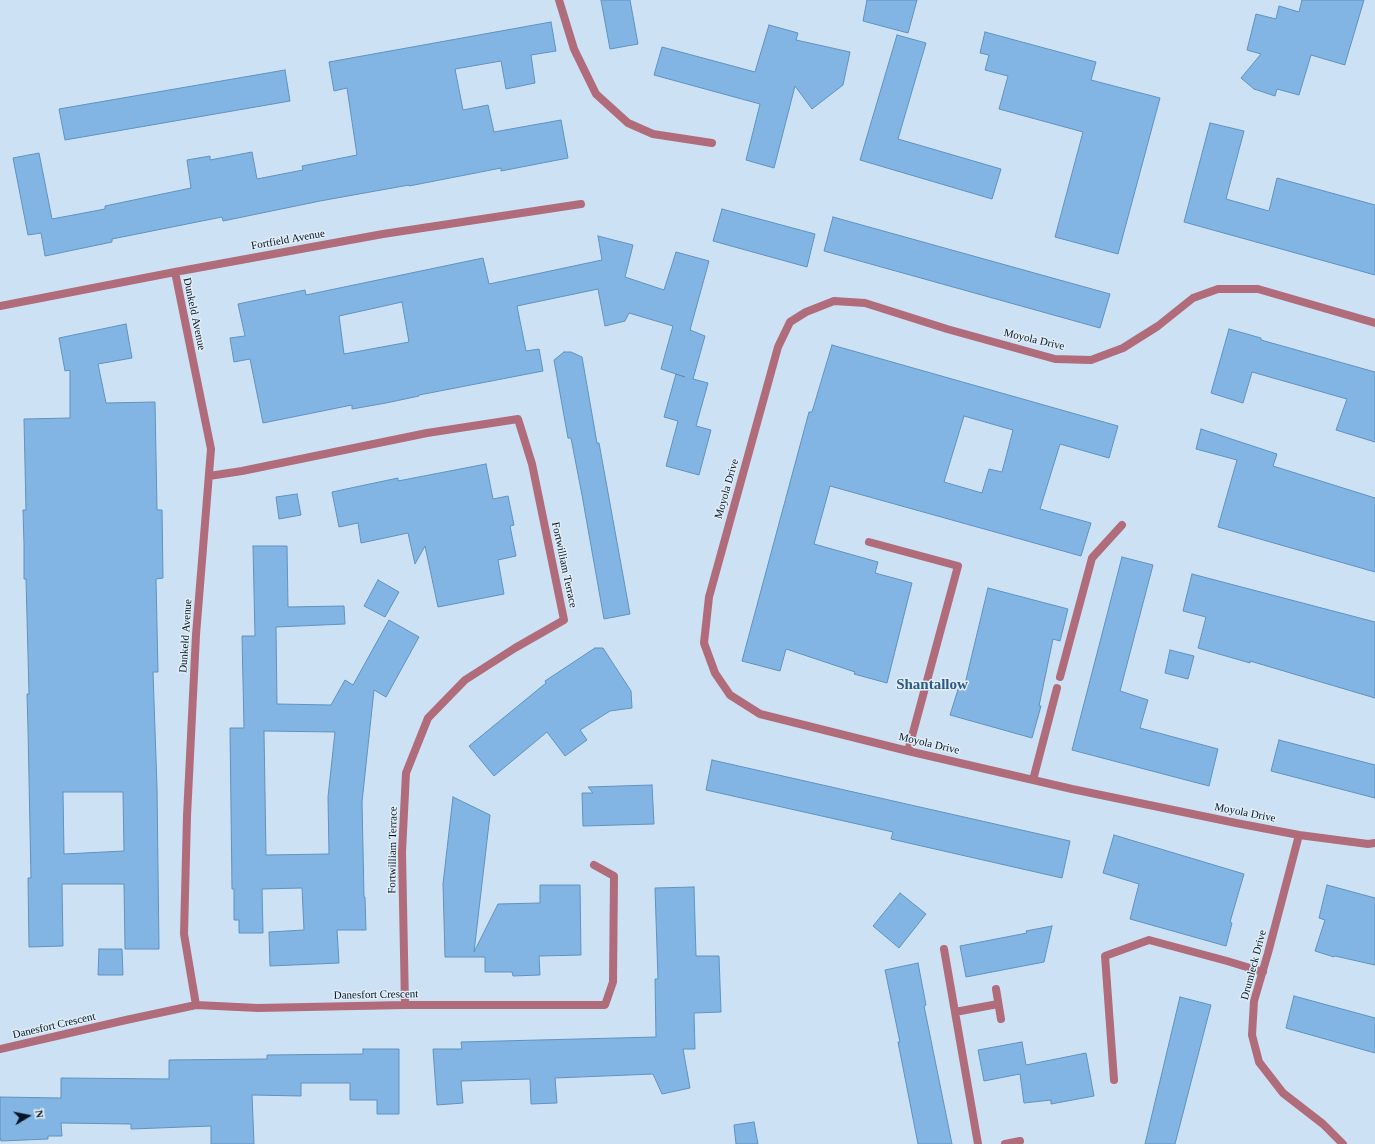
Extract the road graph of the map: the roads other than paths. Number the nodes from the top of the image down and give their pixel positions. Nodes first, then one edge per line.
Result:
1 (559, 0) edge
2 (712, 142) dead end
3 (581, 204) dead end
4 (175, 272) junction
5 (0, 306) edge
6 (1375, 323) edge
7 (209, 476) junction
8 (1122, 525) dead end
9 (869, 542) dead end
10 (1060, 677) dead end
11 (1057, 688) dead end
12 (908, 751) junction
13 (1033, 780) junction
14 (1299, 834) junction
15 (1375, 843) edge
16 (594, 865) dead end
17 (944, 950) dead end
18 (1262, 972) junction
19 (996, 989) dead end
20 (998, 1004) junction
21 (196, 1005) junction
22 (405, 1005) junction
23 (955, 1012) junction
24 (1002, 1020) dead end
25 (0, 1050) edge
26 (1114, 1080) dead end
27 (1020, 1141) dead end
28 (978, 1144) edge
29 (1005, 1144) edge
30 (1343, 1144) edge

1 - 2 street
3 - 4 street, Fortfield Avenue
4 - 5 street, Fortfield Avenue
4 - 7 street, Dunkeld Avenue
6 - 12 street, Moyola Drive
7 - 21 street, Dunkeld Avenue
7 - 22 street, Fortwilliam Terrace
8 - 10 street
9 - 12 street
11 - 13 street
12 - 13 street, Moyola Drive
13 - 14 street, Moyola Drive
14 - 15 street
14 - 18 street, Drumleck Drive
16 - 22 street, Danesfort Crescent
17 - 23 street
18 - 26 street
18 - 30 street, Drumleck Drive
19 - 20 street
20 - 23 street
20 - 24 street
21 - 22 street, Danesfort Crescent
21 - 25 street, Danesfort Crescent
23 - 28 street
27 - 29 street

